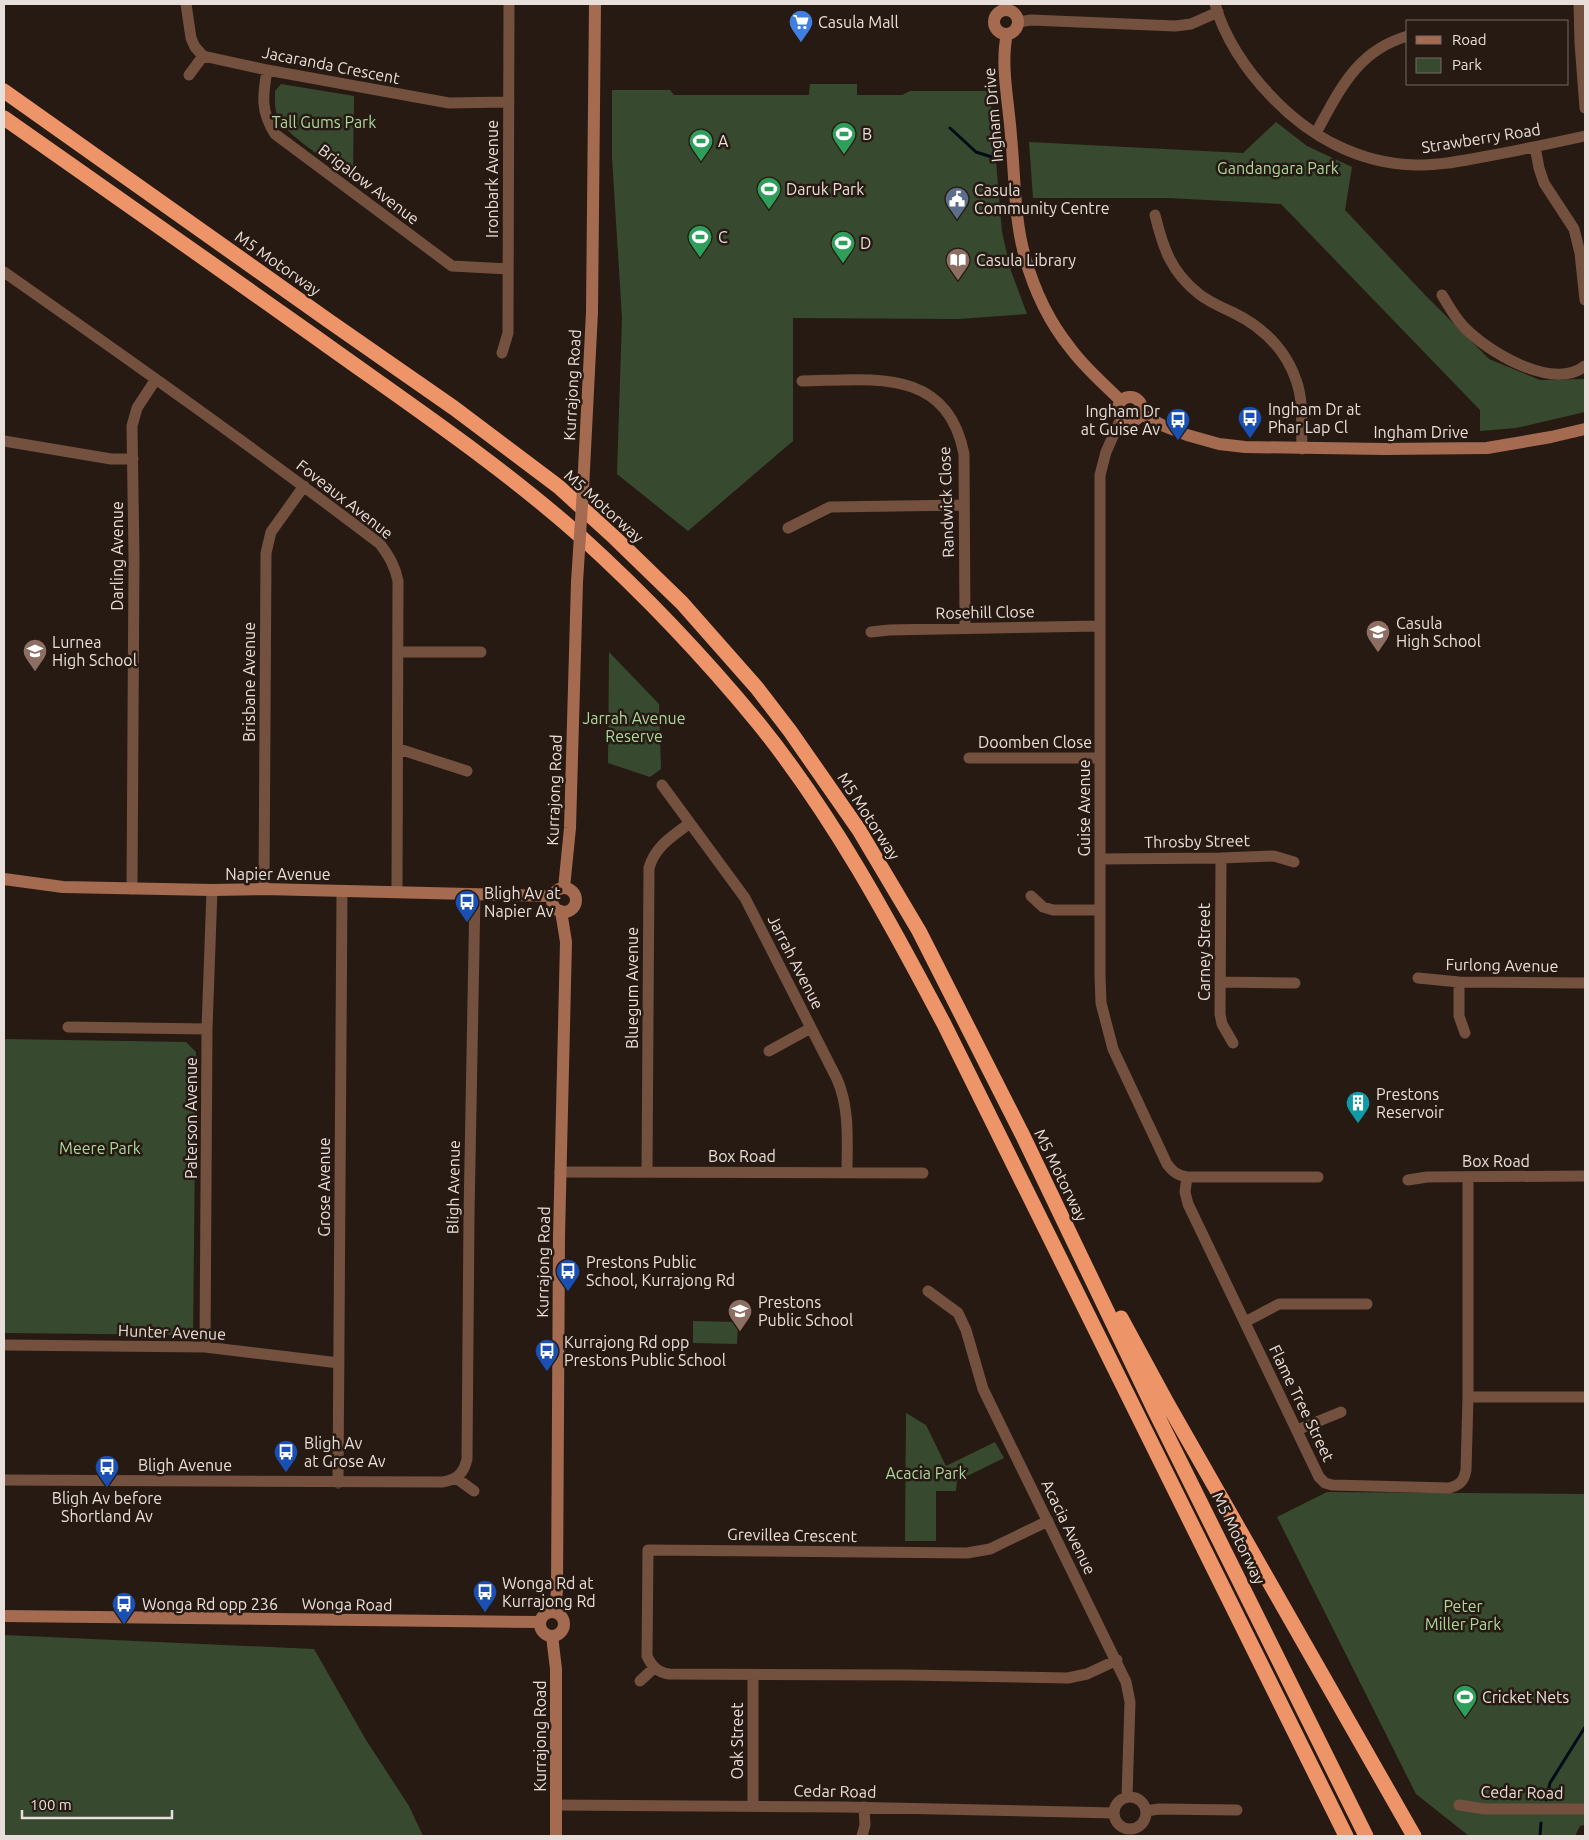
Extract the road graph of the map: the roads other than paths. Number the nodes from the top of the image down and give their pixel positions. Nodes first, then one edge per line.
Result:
1 (186, 4) edge
2 (509, 4) edge
3 (595, 4) edge
4 (1580, 4) edge
5 (1004, 7) edge
6 (1216, 8) edge
7 (1018, 22) junction
8 (1007, 34) junction
9 (1406, 37) edge
10 (203, 56) junction
11 (267, 70) junction
12 (189, 75) dead end
13 (4, 91) edge
14 (509, 102) junction
15 (1585, 108) edge
16 (4, 118) edge
17 (1316, 133) junction
18 (1585, 136) edge
19 (1535, 147) junction
20 (1155, 215) dead end
21 (508, 269) junction
22 (4, 272) edge
23 (1442, 294) dead end
24 (1585, 300) edge
25 (502, 353) dead end
26 (1585, 366) edge
27 (156, 379) junction
28 (802, 381) dead end
29 (1121, 401) junction
30 (1141, 414) junction
31 (1121, 418) junction
32 (1585, 428) edge
33 (4, 441) edge
34 (1302, 449) junction
35 (133, 459) junction
36 (304, 486) junction
37 (964, 505) junction
38 (788, 528) dead end
39 (1100, 626) junction
40 (965, 628) junction
41 (871, 632) dead end
42 (398, 652) junction
43 (480, 652) dead end
44 (399, 749) junction
45 (969, 758) dead end
46 (1100, 758) junction
47 (468, 771) dead end
48 (662, 786) dead end
49 (690, 823) junction
50 (1220, 858) junction
51 (1100, 859) junction
52 (1294, 862) dead end
53 (4, 879) edge
54 (564, 888) junction
55 (132, 889) junction
56 (264, 889) junction
57 (212, 890) junction
58 (342, 891) junction
59 (398, 892) junction
60 (475, 894) junction
61 (553, 896) junction
62 (1031, 896) dead end
63 (1100, 910) junction
64 (561, 911) junction
65 (1418, 978) dead end
66 (1220, 982) junction
67 (1459, 982) junction
68 (1295, 983) dead end
69 (1585, 983) edge
70 (68, 1027) dead end
71 (811, 1028) junction
72 (207, 1029) junction
73 (1465, 1033) dead end
74 (1233, 1043) dead end
75 (769, 1051) dead end
76 (1022, 1136) junction
77 (560, 1172) junction
78 (647, 1172) junction
79 (847, 1173) junction
80 (923, 1173) dead end
81 (1585, 1176) edge
82 (1187, 1177) junction
83 (1318, 1177) dead end
84 (1468, 1178) junction
85 (1408, 1180) dead end
86 (928, 1291) dead end
87 (1367, 1304) dead end
88 (1245, 1322) junction
89 (4, 1345) edge
90 (205, 1347) junction
91 (339, 1363) junction
92 (1468, 1397) junction
93 (1585, 1397) edge
94 (1341, 1412) dead end
95 (1297, 1430) junction
96 (456, 1478) junction
97 (4, 1480) edge
98 (338, 1483) junction
99 (474, 1491) dead end
100 (1048, 1521) junction
101 (1248, 1545) junction
102 (554, 1612) junction
103 (4, 1616) edge
104 (540, 1622) junction
105 (552, 1636) junction
106 (1117, 1660) junction
107 (654, 1668) junction
108 (753, 1675) junction
109 (640, 1681) dead end
110 (1127, 1797) junction
111 (1459, 1804) dead end
112 (556, 1805) junction
113 (753, 1806) junction
114 (864, 1807) junction
115 (1585, 1809) edge
116 (1237, 1810) dead end
117 (1146, 1812) junction
118 (1114, 1813) junction
119 (1131, 1833) edge
120 (556, 1836) edge
121 (862, 1836) edge
122 (1346, 1836) edge
123 (1366, 1836) edge
124 (1414, 1836) edge
125 (1426, 1836) edge

1 - 10 street
2 - 14 street, Ironbark Avenue
3 - 54 street, Kurrajong Road, bridge
4 - 15 street
5 - 7 street
5 - 8 street
6 - 7 street
6 - 17 street, Strawberry Road
7 - 8 street
8 - 29 street, Ingham Drive
9 - 17 street
10 - 11 street, Jacaranda Crescent
10 - 12 street
11 - 14 street, Jacaranda Crescent
11 - 21 street, Brigalow Avenue
13 - 76 highway, M5 Motorway
14 - 21 street, Ironbark Avenue
16 - 122 highway
17 - 19 street, Strawberry Road
18 - 19 street, Strawberry Road
19 - 24 street
20 - 34 street
21 - 25 street, Ironbark Avenue
22 - 27 street, Foveaux Avenue
23 - 26 street
27 - 35 street, Darling Avenue
27 - 36 street, Foveaux Avenue
28 - 37 street, Randwick Close
29 - 30 street
29 - 31 street
30 - 31 street
30 - 34 street, Ingham Drive
31 - 39 street, Guise Avenue
32 - 34 street, Ingham Drive
33 - 35 street
35 - 55 street, Darling Avenue
36 - 42 street, Foveaux Avenue
36 - 56 street, Brisbane Avenue
37 - 38 street
37 - 40 street, Randwick Close
39 - 40 street, Rosehill Close
39 - 46 street, Guise Avenue
40 - 41 street, Rosehill Close
42 - 43 street
42 - 44 street, Foveaux Avenue
44 - 47 street
44 - 59 street, Foveaux Avenue
45 - 46 street, Doomben Close
46 - 51 street, Guise Avenue
48 - 49 street, Jarrah Avenue
49 - 71 street, Jarrah Avenue
49 - 78 street, Bluegum Avenue
50 - 51 street, Throsby Street
50 - 52 street, Throsby Street
50 - 66 street, Carney Street
51 - 63 street, Guise Avenue
53 - 55 street, Napier Avenue
54 - 61 street
54 - 64 street
55 - 57 street, Napier Avenue
56 - 57 street, Napier Avenue
56 - 58 street, Napier Avenue
57 - 72 street, Paterson Avenue
58 - 59 street, Napier Avenue
58 - 91 street, Grose Avenue
59 - 60 street, Napier Avenue
60 - 61 street, Napier Avenue
60 - 96 street, Bligh Avenue
61 - 64 street
62 - 63 street
63 - 82 street, Guise Avenue
64 - 77 street, Kurrajong Road
65 - 67 street, Furlong Avenue
66 - 68 street
66 - 74 street, Carney Street
67 - 69 street, Furlong Avenue
67 - 73 street
70 - 72 street
71 - 75 street
71 - 79 street, Jarrah Avenue
72 - 90 street, Paterson Avenue
76 - 101 highway
76 - 123 highway, M5 Motorway
77 - 78 street, Box Road
77 - 102 street, Kurrajong Road
78 - 79 street, Box Road
79 - 80 street, Box Road
81 - 84 street, Box Road
82 - 83 street
82 - 88 street, Flame Tree Street
84 - 85 street, Box Road
84 - 92 street, Flame Tree Street
86 - 100 street, Acacia Avenue
87 - 88 street
88 - 95 street, Flame Tree Street
89 - 90 street, Hunter Avenue
90 - 91 street, Hunter Avenue
91 - 98 street, Grose Avenue
92 - 93 street
92 - 95 street, Flame Tree Street
94 - 95 street
96 - 98 street, Bligh Avenue
96 - 99 street
97 - 98 street, Bligh Avenue
100 - 106 street, Acacia Avenue
100 - 107 street, Grevillea Crescent
101 - 124 highway
101 - 125 highway
102 - 104 street
102 - 105 street
103 - 104 street, Wonga Road
104 - 105 street
105 - 112 street, Kurrajong Road
106 - 108 street
106 - 110 street, Acacia Avenue
107 - 108 street
107 - 109 street
108 - 113 street, Oak Street
110 - 117 street
110 - 118 street
111 - 115 street, Cedar Road
112 - 113 street, Cedar Road
112 - 120 street, Kurrajong Road
113 - 114 street, Cedar Road
114 - 118 street, Cedar Road
114 - 121 street
116 - 117 street
117 - 119 street
118 - 119 street

